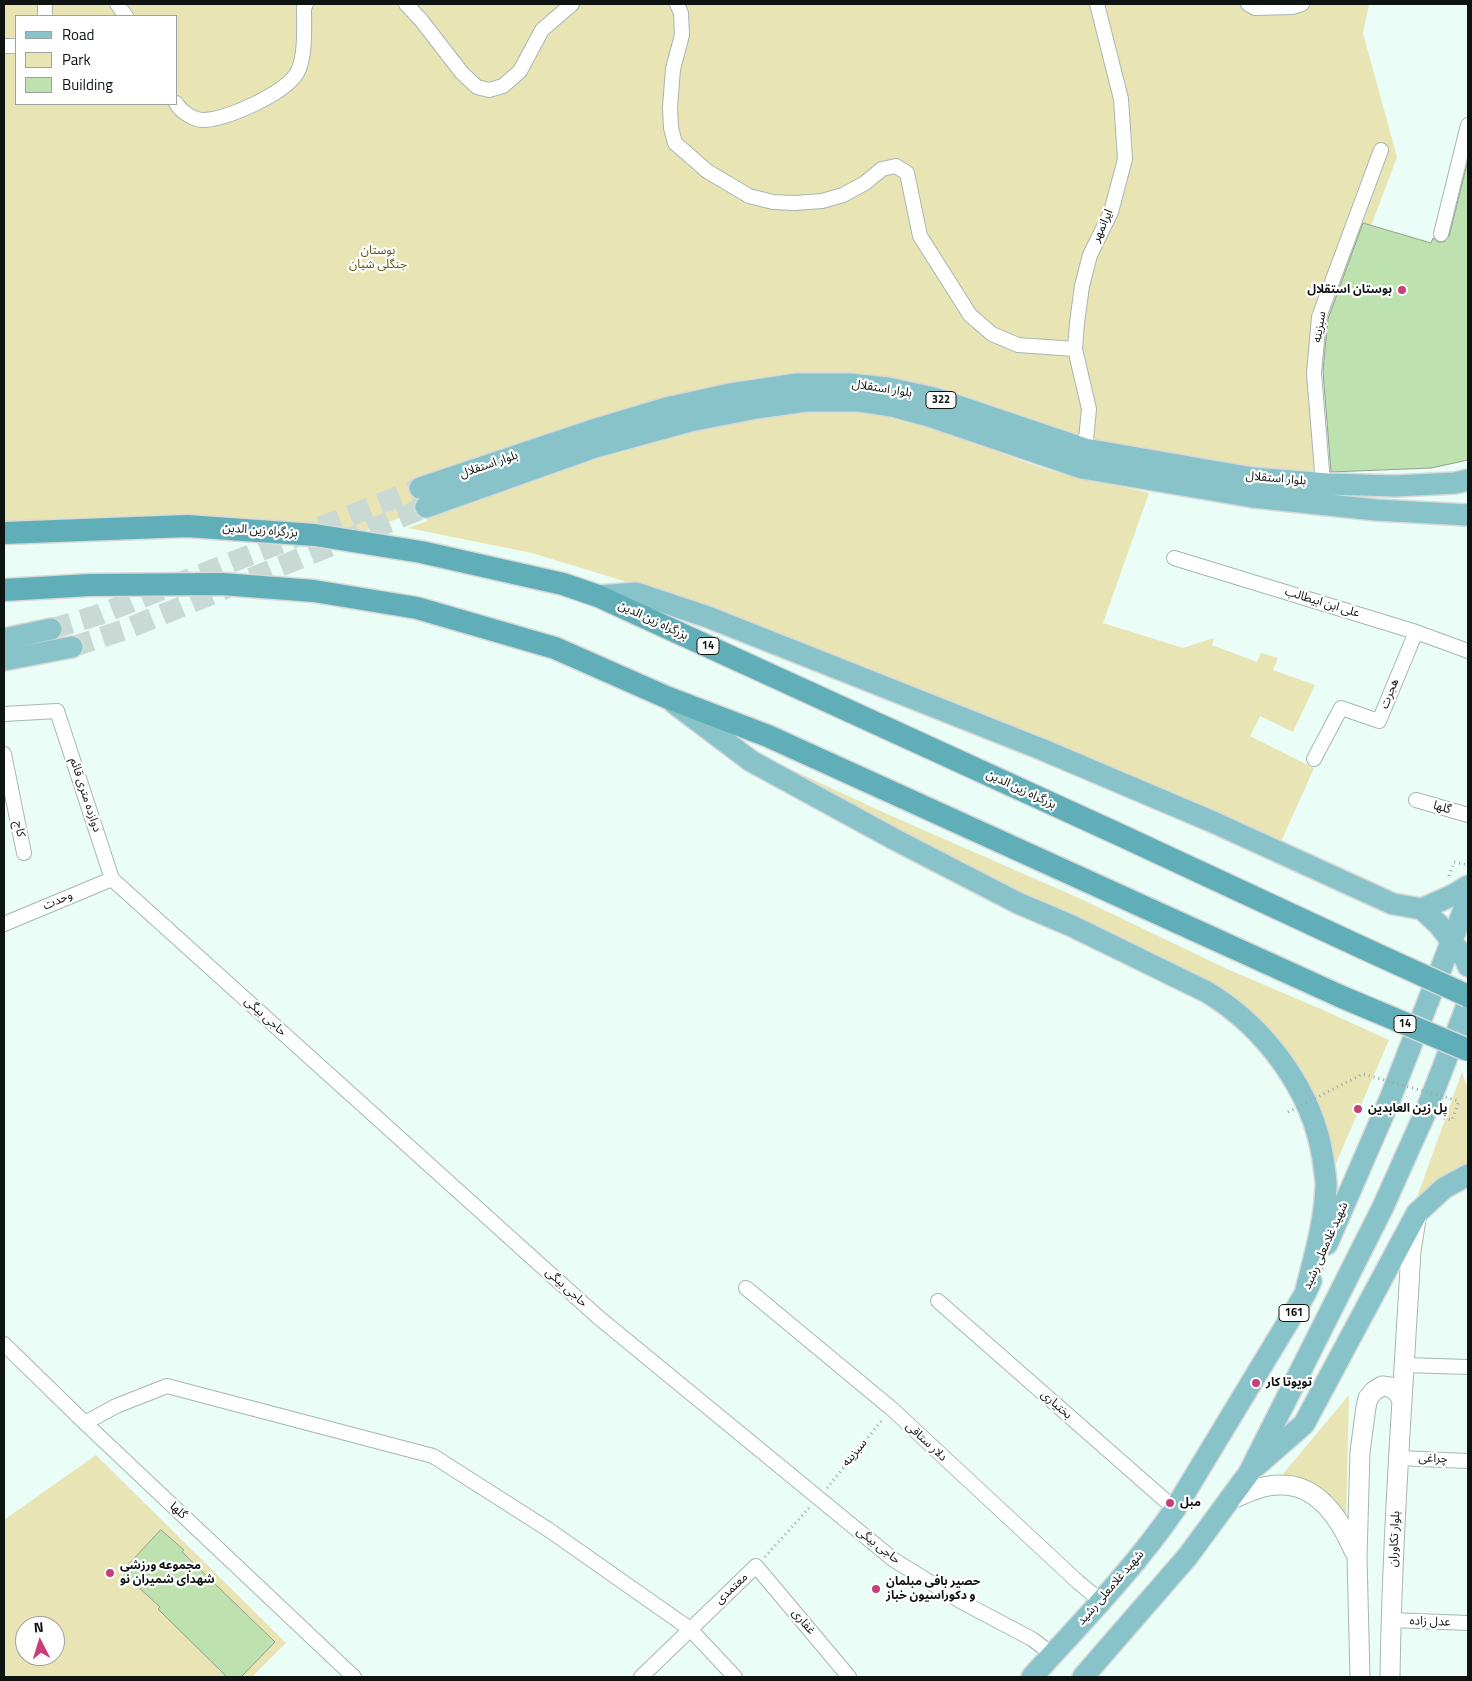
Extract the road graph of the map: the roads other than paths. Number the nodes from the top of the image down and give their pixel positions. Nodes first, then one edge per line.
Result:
1 (117, 4) edge
2 (306, 4) edge
3 (406, 4) edge
4 (572, 4) edge
5 (677, 4) edge
6 (1097, 4) edge
7 (1248, 4) edge
8 (1302, 4) edge
9 (125, 15) edge
10 (177, 105) edge
11 (1468, 125) edge
12 (1381, 150) dead end
13 (1442, 234) dead end
14 (1075, 348) junction
15 (1086, 449) junction
16 (1468, 480) edge
17 (1323, 483) junction
18 (1468, 515) edge
19 (4, 533) edge
20 (1174, 558) dead end
21 (4, 590) edge
22 (598, 596) junction
23 (51, 629) tunnel mouth
24 (1416, 632) junction
25 (4, 639) edge
26 (72, 647) tunnel mouth
27 (1468, 651) edge
28 (4, 660) edge
29 (666, 697) junction
30 (4, 714) edge
31 (4, 754) edge
32 (1314, 759) dead end
33 (1416, 800) dead end
34 (9, 806) edge
35 (1468, 816) edge
36 (24, 852) dead end
37 (112, 879) junction
38 (1468, 886) edge
39 (1468, 899) edge
40 (1422, 909) junction
41 (4, 924) edge
42 (1452, 942) junction
43 (1468, 966) edge
44 (1468, 996) edge
45 (1468, 1003) edge
46 (1468, 1050) edge
47 (1468, 1175) edge
48 (1417, 1213) junction
49 (746, 1288) dead end
50 (1306, 1294) junction
51 (938, 1301) dead end
52 (7, 1352) edge
53 (1405, 1365) junction
54 (1468, 1367) edge
55 (1402, 1400) junction
56 (85, 1423) junction
57 (1398, 1458) junction
58 (1468, 1461) edge
59 (1249, 1473) junction
60 (1230, 1500) junction
61 (1175, 1510) junction
62 (1357, 1557) junction
63 (756, 1566) joint
64 (1101, 1601) junction
65 (1391, 1620) junction
66 (1468, 1623) edge
67 (690, 1629) junction
68 (1052, 1654) junction
69 (354, 1677) edge
70 (641, 1677) edge
71 (735, 1677) edge
72 (849, 1677) edge
73 (1032, 1677) edge
74 (1083, 1677) edge
75 (1360, 1677) edge
76 (1390, 1677) edge

1 - 9 street
2 - 10 street
3 - 4 street
5 - 14 street
6 - 14 street, ایرانمهر
7 - 8 street
11 - 13 street
12 - 17 street, سبزینه
14 - 15 street, ایرانمهر
15 - 17 main road, بلوار استقلال / 322
15 - 18 main road, بلوار استقلال / 322
16 - 17 main road, بلوار استقلال / 322
19 - 22 highway, بزرگراه زین الدین / 14
20 - 24 street, علی ابن ابیطالب
21 - 29 highway, 14
22 - 40 main road
22 - 44 highway, بزرگراه زین الدین / 14, bridge
23 - 25 main road
24 - 27 street, علی ابن ابیطالب
24 - 32 street, هجرت
26 - 28 main road
29 - 46 highway, 14, bridge
29 - 50 main road
30 - 37 street, دوازده متری قائم
31 - 34 street, کاج
33 - 35 street, گلها
34 - 36 street, کاج
37 - 41 street, وحدت
37 - 68 street, حاجی بیگی
38 - 40 main road
39 - 42 main road, شهید غلامعلی رشید / 161
40 - 42 main road
42 - 43 main road
42 - 50 main road, شهید غلامعلی رشید / 161
45 - 59 main road, 161
47 - 48 main road
48 - 53 main road, بلوار تکاوران
48 - 59 main road
49 - 64 street, دلار ستاقی
50 - 61 main road, شهید غلامعلی رشید / 161
51 - 61 street, بختیاری
52 - 56 street, گلها
53 - 54 street
53 - 55 main road, بلوار تکاوران
55 - 57 main road, بلوار تکاوران
55 - 62 main road
56 - 67 street
56 - 69 street, گلها
57 - 58 street, چراغی
57 - 65 main road, بلوار تکاوران
59 - 60 main road, 161
60 - 62 main road
60 - 74 main road, 161
61 - 64 main road, شهید غلامعلی رشید / 161
62 - 75 main road
63 - 67 street, معتمدی
63 - 72 street, غفاری
64 - 68 main road, شهید غلامعلی رشید / 161
65 - 66 street, عدل زاده
65 - 76 main road, بلوار تکاوران
67 - 70 street, معتمدی
67 - 71 street
68 - 73 main road, شهید غلامعلی رشید / 161

